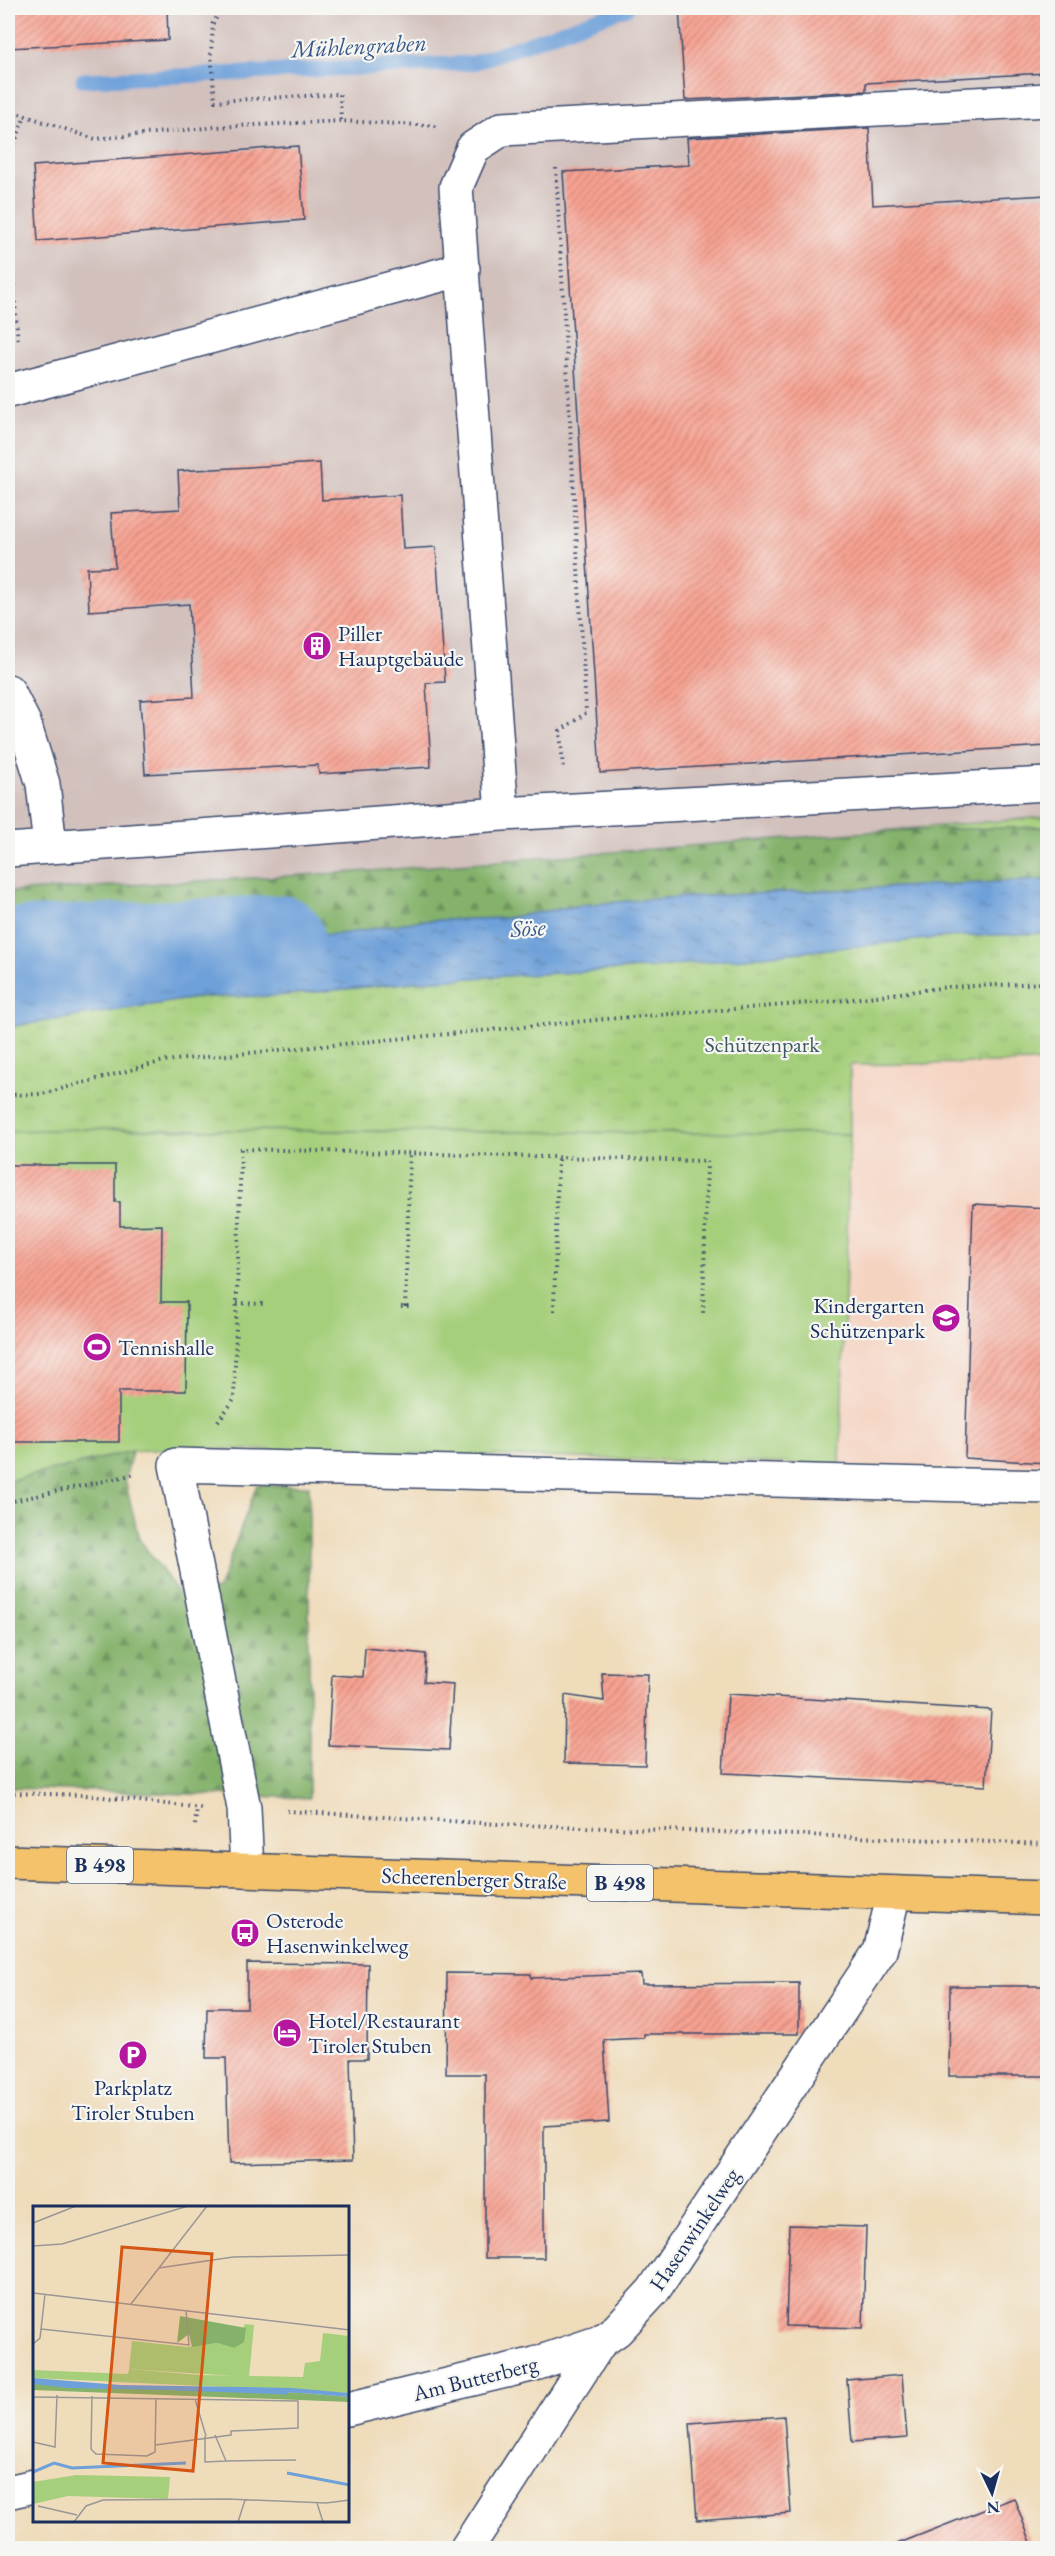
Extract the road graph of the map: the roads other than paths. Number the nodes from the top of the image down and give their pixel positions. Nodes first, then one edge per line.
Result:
1 (1047, 100) edge
2 (463, 269) junction
3 (14, 389) edge
4 (8, 692) edge
5 (1047, 784) edge
6 (502, 814) junction
7 (50, 846) junction
8 (8, 850) edge
9 (1047, 1487) edge
10 (8, 1862) edge
11 (247, 1870) junction
12 (894, 1893) junction
13 (1047, 1898) edge
14 (600, 2342) junction
15 (350, 2409) edge
16 (33, 2486) edge
17 (8, 2493) edge
18 (467, 2548) edge

1 - 2 street
2 - 3 street
2 - 6 street
4 - 7 street
5 - 6 street
6 - 7 street
7 - 8 street
9 - 11 street
10 - 11 main road, Scheerenberger Straße / B 498
11 - 12 main road, Scheerenberger Straße / B 498
12 - 13 main road, Scheerenberger Straße / B 498
12 - 14 street, Hasenwinkelweg
14 - 15 street, Am Butterberg
14 - 18 street, Hasenwinkelweg
16 - 17 street

